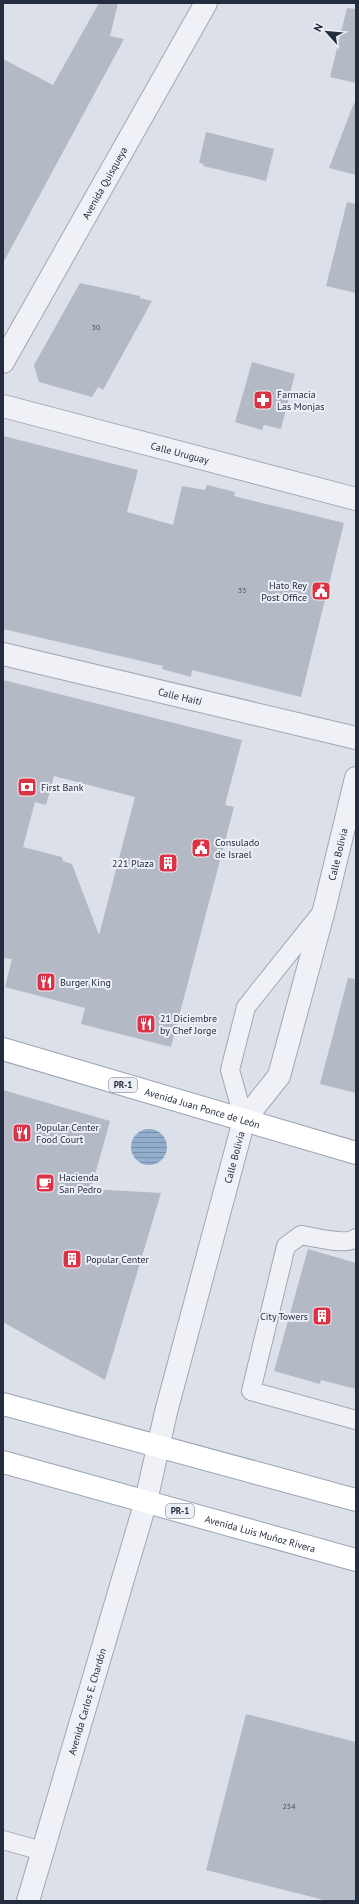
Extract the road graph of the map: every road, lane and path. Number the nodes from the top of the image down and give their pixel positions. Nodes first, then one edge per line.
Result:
1 (206, 3) edge
2 (3, 362) edge
3 (3, 406) edge
4 (356, 499) edge
5 (3, 654) edge
6 (356, 738) edge
7 (356, 778) edge
8 (324, 910) junction
9 (3, 1049) edge
10 (244, 1120) junction
11 (356, 1153) edge
12 (356, 1238) edge
13 (3, 1404) edge
14 (356, 1420) edge
15 (158, 1447) junction
16 (3, 1462) edge
17 (356, 1500) edge
18 (146, 1501) junction
19 (356, 1560) edge
20 (3, 1840) edge
21 (42, 1851) junction
22 (28, 1901) edge

1 - 2 street, Avenida Quisqueya
3 - 4 street, Calle Uruguay
5 - 6 street, Calle Haití
7 - 8 street, Calle Bolivia
8 - 10 street, Calle Bolivia
8 - 10 lane
9 - 10 main road, Avenida Juan Ponce de León / PR-1
10 - 11 main road, Avenida Juan Ponce de León / PR-1
10 - 15 street, Calle Bolivia
12 - 14 lane
13 - 15 main road
15 - 17 main road
15 - 18 street, Calle Bolivia
16 - 18 main road, Avenida Luis Muñoz Rivera / PR-1
18 - 19 main road, Avenida Luis Muñoz Rivera / PR-1
18 - 21 street, Avenida Carlos E. Chardón
20 - 21 lane
21 - 22 street, Avenida Carlos E. Chardón

